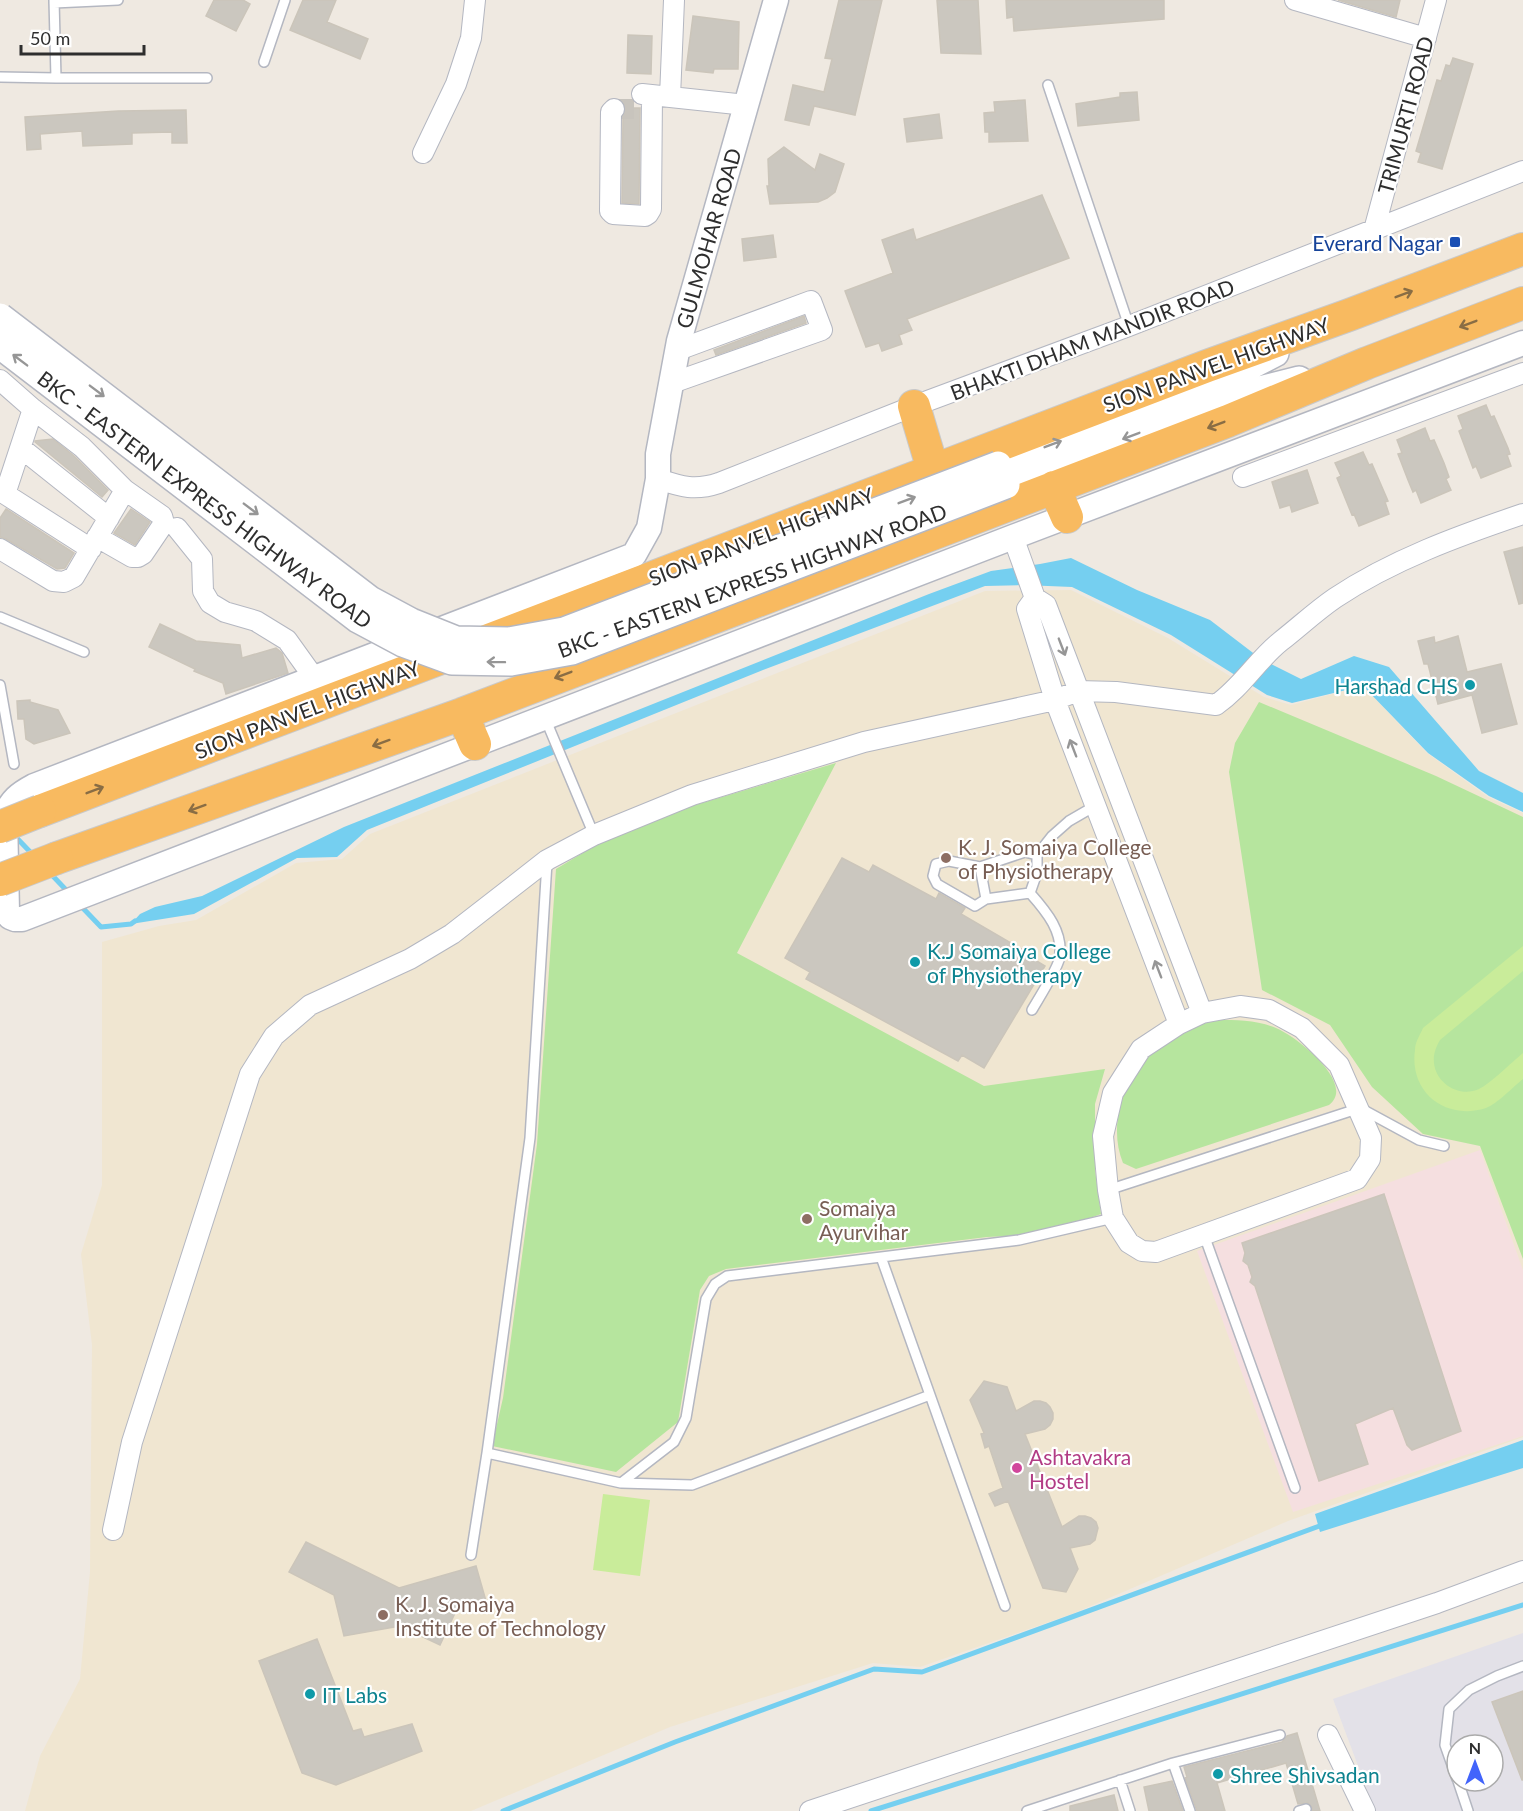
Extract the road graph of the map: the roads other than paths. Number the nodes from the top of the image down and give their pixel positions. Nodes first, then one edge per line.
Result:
1 (118, 0) edge
2 (285, 0) edge
3 (475, 0) edge
4 (674, 0) edge
5 (776, 0) edge
6 (1295, 0) edge
7 (1436, 0) edge
8 (54, 2) edge
9 (1426, 38) junction
10 (264, 62) dead end
11 (0, 77) edge
12 (56, 78) junction
13 (207, 78) dead end
14 (1048, 85) dead end
15 (652, 101) junction
16 (746, 105) junction
17 (614, 109) dead end
18 (423, 153) dead end
19 (1523, 171) edge
20 (1374, 230) junction
21 (1523, 249) edge
22 (1523, 303) edge
23 (1349, 315) junction
24 (0, 317) edge
25 (1129, 326) junction
26 (703, 340) junction
27 (1523, 343) edge
28 (0, 345) edge
29 (678, 350) junction
30 (1368, 363) junction
31 (710, 370) junction
32 (1523, 373) edge
33 (0, 381) edge
34 (672, 383) junction
35 (914, 406) junction
36 (33, 409) junction
37 (21, 448) junction
38 (933, 470) junction
39 (1002, 475) junction
40 (1243, 477) dead end
41 (658, 479) junction
42 (1054, 487) junction
43 (125, 490) junction
44 (3, 498) edge
45 (1523, 514) edge
46 (109, 518) junction
47 (1066, 518) junction
48 (177, 528) dead end
49 (94, 543) junction
50 (1017, 546) junction
51 (0, 549) edge
52 (1033, 594) junction
53 (0, 616) edge
54 (84, 652) dead end
55 (315, 679) junction
56 (0, 685) edge
57 (1078, 691) junction
58 (1055, 700) junction
59 (462, 714) junction
60 (549, 728) junction
61 (475, 744) junction
62 (14, 764) dead end
63 (1103, 796) junction
64 (5, 815) edge
65 (594, 835) junction
66 (1037, 855) junction
67 (547, 860) junction
68 (980, 867) junction
69 (0, 880) edge
70 (1030, 892) junction
71 (986, 899) junction
72 (1032, 1010) dead end
73 (1202, 1013) junction
74 (1179, 1024) junction
75 (1360, 1108) junction
76 (1444, 1146) dead end
77 (1108, 1190) junction
78 (1113, 1218) junction
79 (1204, 1235) junction
80 (881, 1257) junction
81 (930, 1395) junction
82 (487, 1453) junction
83 (621, 1483) junction
84 (1295, 1488) dead end
85 (113, 1530) dead end
86 (471, 1555) dead end
87 (1523, 1571) edge
88 (1005, 1606) dead end
89 (1523, 1666) edge
90 (1446, 1733) edge
91 (1280, 1735) dead end
92 (1328, 1735) dead end
93 (1173, 1763) junction
94 (1120, 1779) junction
95 (1462, 1793) edge
96 (810, 1811) edge
97 (1028, 1811) edge
98 (1130, 1811) edge
99 (1190, 1811) edge
100 (1365, 1811) edge
101 (1468, 1811) edge

1 - 8 lane
2 - 10 lane
3 - 18 street
4 - 15 street
5 - 16 street, GULMOHAR ROAD
6 - 9 street
7 - 9 street, TRIMURTI ROAD
8 - 12 lane
9 - 20 street, TRIMURTI ROAD
11 - 12 lane
12 - 13 lane
14 - 25 lane
15 - 16 street
15 - 17 street
16 - 29 street, GULMOHAR ROAD
19 - 20 street, BHAKTI DHAM MANDIR ROAD
20 - 25 street, BHAKTI DHAM MANDIR ROAD
23 -> 21 highway, SION PANVEL HIGHWAY
22 -> 30 highway
23 - 38 highway, SION PANVEL HIGHWAY
39 -> 23 main road, BKC - EASTERN EXPRESS HIGHWAY ROAD
24 -> 39 main road, BKC - EASTERN EXPRESS HIGHWAY ROAD, bridge
25 - 35 street, BHAKTI DHAM MANDIR ROAD
26 - 29 street
26 - 31 street
26 - 31 street
27 - 47 street
39 -> 28 main road, BKC - EASTERN EXPRESS HIGHWAY ROAD, bridge
29 - 34 street, GULMOHAR ROAD
30 -> 39 main road, BKC - EASTERN EXPRESS HIGHWAY ROAD
30 -> 42 highway
31 - 34 street
32 - 40 street
33 - 36 street
34 - 41 street, GULMOHAR ROAD
35 - 38 highway
35 - 41 street, BHAKTI DHAM MANDIR ROAD
36 - 37 street
36 - 43 street
37 - 44 street
37 - 46 street
64 -> 38 highway, SION PANVEL HIGHWAY, bridge
41 - 55 street, GULMOHAR ROAD
42 - 47 highway
42 -> 59 highway
43 - 46 street
43 - 49 street
44 - 49 street
45 - 57 street
46 - 49 street
47 - 50 street
48 - 55 street
49 - 51 street
50 - 52 street
50 - 60 street
52 -> 57 street
52 - 58 street
53 - 54 lane
55 - 64 street, GULMOHAR ROAD
56 - 62 lane
57 - 58 street
57 - 63 street
63 -> 58 street
58 - 65 street
59 - 61 highway
59 -> 69 highway, bridge
60 - 61 street
60 - 65 lane
61 - 64 street
63 - 66 lane
63 - 73 street
74 -> 63 street
65 - 67 street
66 - 68 lane
66 - 70 lane
67 - 82 lane
67 - 85 street
68 - 71 lane
68 - 71 lane
70 - 71 lane
70 - 72 lane
73 - 74 street
73 - 75 street
74 - 77 street
75 - 76 lane
75 - 77 lane
75 - 79 street
77 - 78 street
78 - 79 street
78 - 80 lane
79 - 84 lane
80 - 81 lane
80 - 83 lane
81 - 83 lane
81 - 88 lane
82 - 83 lane
82 - 86 lane
87 - 96 street
89 - 90 lane
91 - 93 lane
92 - 100 street
93 - 94 lane
93 - 99 lane
94 - 97 lane
94 - 98 lane
95 - 101 lane

